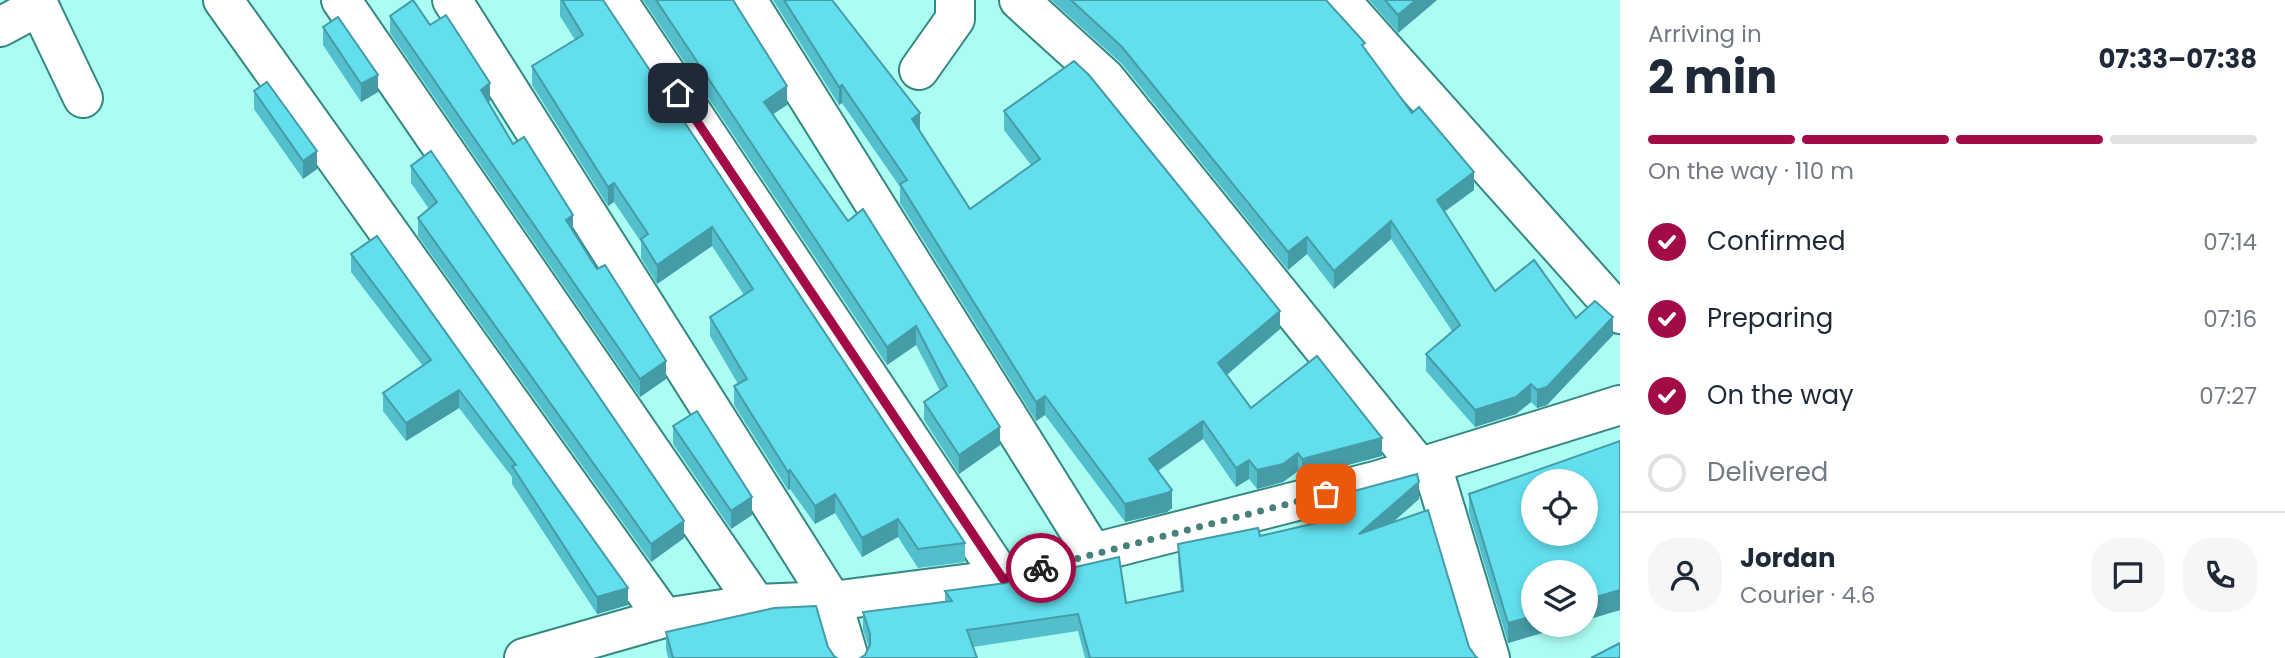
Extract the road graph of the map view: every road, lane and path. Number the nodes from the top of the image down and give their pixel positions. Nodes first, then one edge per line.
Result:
1 (223, 0) edge
2 (341, 0) edge
3 (452, 0) edge
4 (617, 0) edge
5 (747, 0) edge
6 (955, 0) edge
7 (1019, 0) edge
8 (1340, 0) edge
9 (38, 3) edge
10 (0, 27) edge
11 (919, 70) dead end
12 (83, 98) dead end
13 (1620, 314) edge
14 (1620, 405) edge
15 (1420, 468) junction
16 (1093, 553) junction
17 (1003, 579) junction
18 (832, 601) junction
19 (755, 604) junction
20 (664, 618) junction
21 (524, 658) edge
22 (849, 658) edge
23 (1490, 658) edge

1 - 20 street
2 - 19 street
3 - 18 street
4 - 17 street
5 - 16 street
6 - 11 street
7 - 15 street
8 - 13 street
9 - 10 street
9 - 12 street
14 - 15 street
15 - 16 street
15 - 23 street
16 - 17 street
17 - 18 street
18 - 19 street
18 - 22 street
19 - 20 street
20 - 21 street

